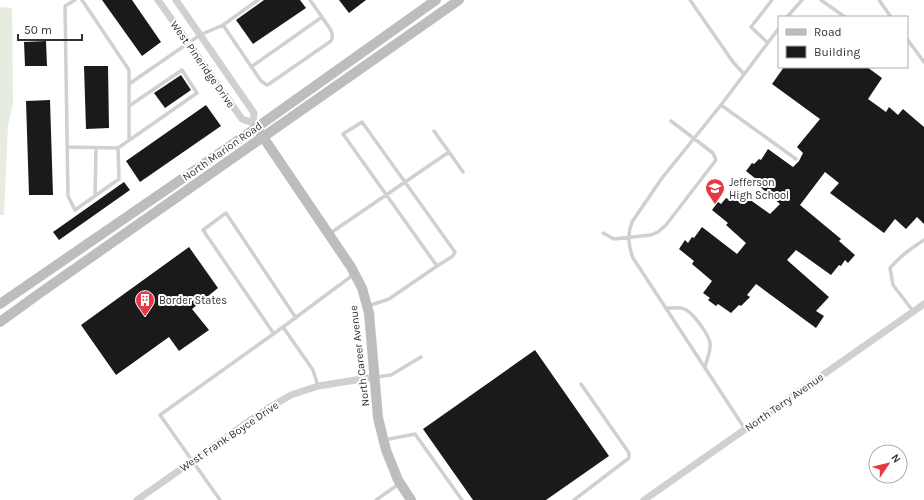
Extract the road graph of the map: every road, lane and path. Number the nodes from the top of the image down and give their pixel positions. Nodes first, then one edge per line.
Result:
1 (75, 0) edge
2 (82, 0) edge
3 (158, 0) edge
4 (176, 0) edge
5 (258, 0) edge
6 (310, 0) edge
7 (436, 0) edge
8 (459, 0) edge
9 (690, 0) edge
10 (772, 0) edge
11 (796, 0) edge
12 (802, 0) edge
13 (820, 0) edge
14 (879, 0) edge
15 (798, 4) junction
16 (788, 16) edge
17 (844, 16) edge
18 (889, 16) edge
19 (322, 17) junction
20 (223, 25) junction
21 (778, 29) edge
22 (200, 35) junction
23 (908, 40) edge
24 (188, 42) junction
25 (768, 43) junction
26 (924, 62) edge
27 (251, 67) junction
28 (744, 74) junction
29 (129, 84) junction
30 (721, 105) junction
31 (129, 106) junction
32 (671, 121) dead end
33 (254, 125) junction
34 (434, 131) dead end
35 (263, 137) junction
36 (694, 138) junction
37 (129, 140) junction
38 (67, 147) junction
39 (96, 148) junction
40 (118, 148) junction
41 (448, 152) junction
42 (796, 159) dead end
43 (463, 172) dead end
44 (405, 182) junction
45 (386, 195) junction
46 (95, 196) junction
47 (328, 234) junction
48 (603, 234) dead end
49 (628, 238) junction
50 (924, 240) edge
51 (437, 266) junction
52 (354, 274) junction
53 (0, 304) edge
54 (924, 304) edge
55 (367, 307) junction
56 (666, 308) junction
57 (913, 311) junction
58 (296, 318) junction
59 (0, 322) edge
60 (283, 327) junction
61 (274, 334) junction
62 (421, 357) dead end
63 (704, 367) junction
64 (374, 377) junction
65 (581, 384) dead end
66 (318, 386) junction
67 (746, 429) junction
68 (384, 440) junction
69 (193, 461) junction
70 (400, 483) junction
71 (137, 500) edge
72 (220, 500) edge
73 (376, 500) edge
74 (411, 500) edge
75 (462, 500) edge
76 (574, 500) edge
77 (644, 500) edge

1 - 38 lane
2 - 29 lane
3 - 24 street, West Pineridge Drive
4 - 22 street, West Pineridge Drive
5 - 20 lane
6 - 19 lane
7 - 33 main road, North Marion Road
8 - 35 main road, North Marion Road
9 - 28 lane
10 - 25 lane
11 - 15 lane
12 - 15 lane
13 - 17 lane
14 - 18 lane
15 - 16 lane
19 - 27 lane
19 - 27 lane
20 - 22 lane
20 - 27 lane
21 - 25 lane
22 - 24 lane
22 - 33 street, West Pineridge Drive
23 - 26 lane
24 - 29 lane
24 - 33 street, West Pineridge Drive
25 - 28 lane
28 - 30 lane
29 - 31 lane
30 - 36 lane
30 - 42 lane
31 - 37 lane
31 - 37 lane
32 - 36 lane
33 - 35 main road, North Career Avenue
33 - 53 main road, North Marion Road
34 - 41 lane
35 - 47 main road, North Career Avenue
35 - 59 main road, North Marion Road
36 - 49 lane
36 - 49 lane
37 - 40 lane
38 - 39 lane
38 - 46 lane
39 - 40 lane
39 - 46 lane
40 - 46 lane
41 - 43 lane
41 - 44 lane
44 - 45 lane
44 - 45 lane
44 - 51 lane
45 - 47 lane
45 - 51 lane
47 - 52 main road, North Career Avenue
48 - 49 lane
49 - 56 lane
50 - 57 lane
51 - 55 lane
52 - 55 main road, North Career Avenue
52 - 58 lane
54 - 57 street, North Terry Avenue
55 - 64 main road, North Career Avenue
56 - 63 lane
56 - 63 lane
57 - 67 street, North Terry Avenue
58 - 60 lane
58 - 61 lane
60 - 61 lane
60 - 66 lane
61 - 69 lane
62 - 64 lane
63 - 67 lane
64 - 66 street, West Frank Boyce Drive
64 - 68 main road, North Career Avenue
65 - 76 lane
66 - 69 street, West Frank Boyce Drive
67 - 77 street, North Terry Avenue
68 - 70 main road, North Career Avenue
68 - 75 lane
69 - 71 street, West Frank Boyce Drive
69 - 72 lane
70 - 73 lane
70 - 74 main road, North Career Avenue

